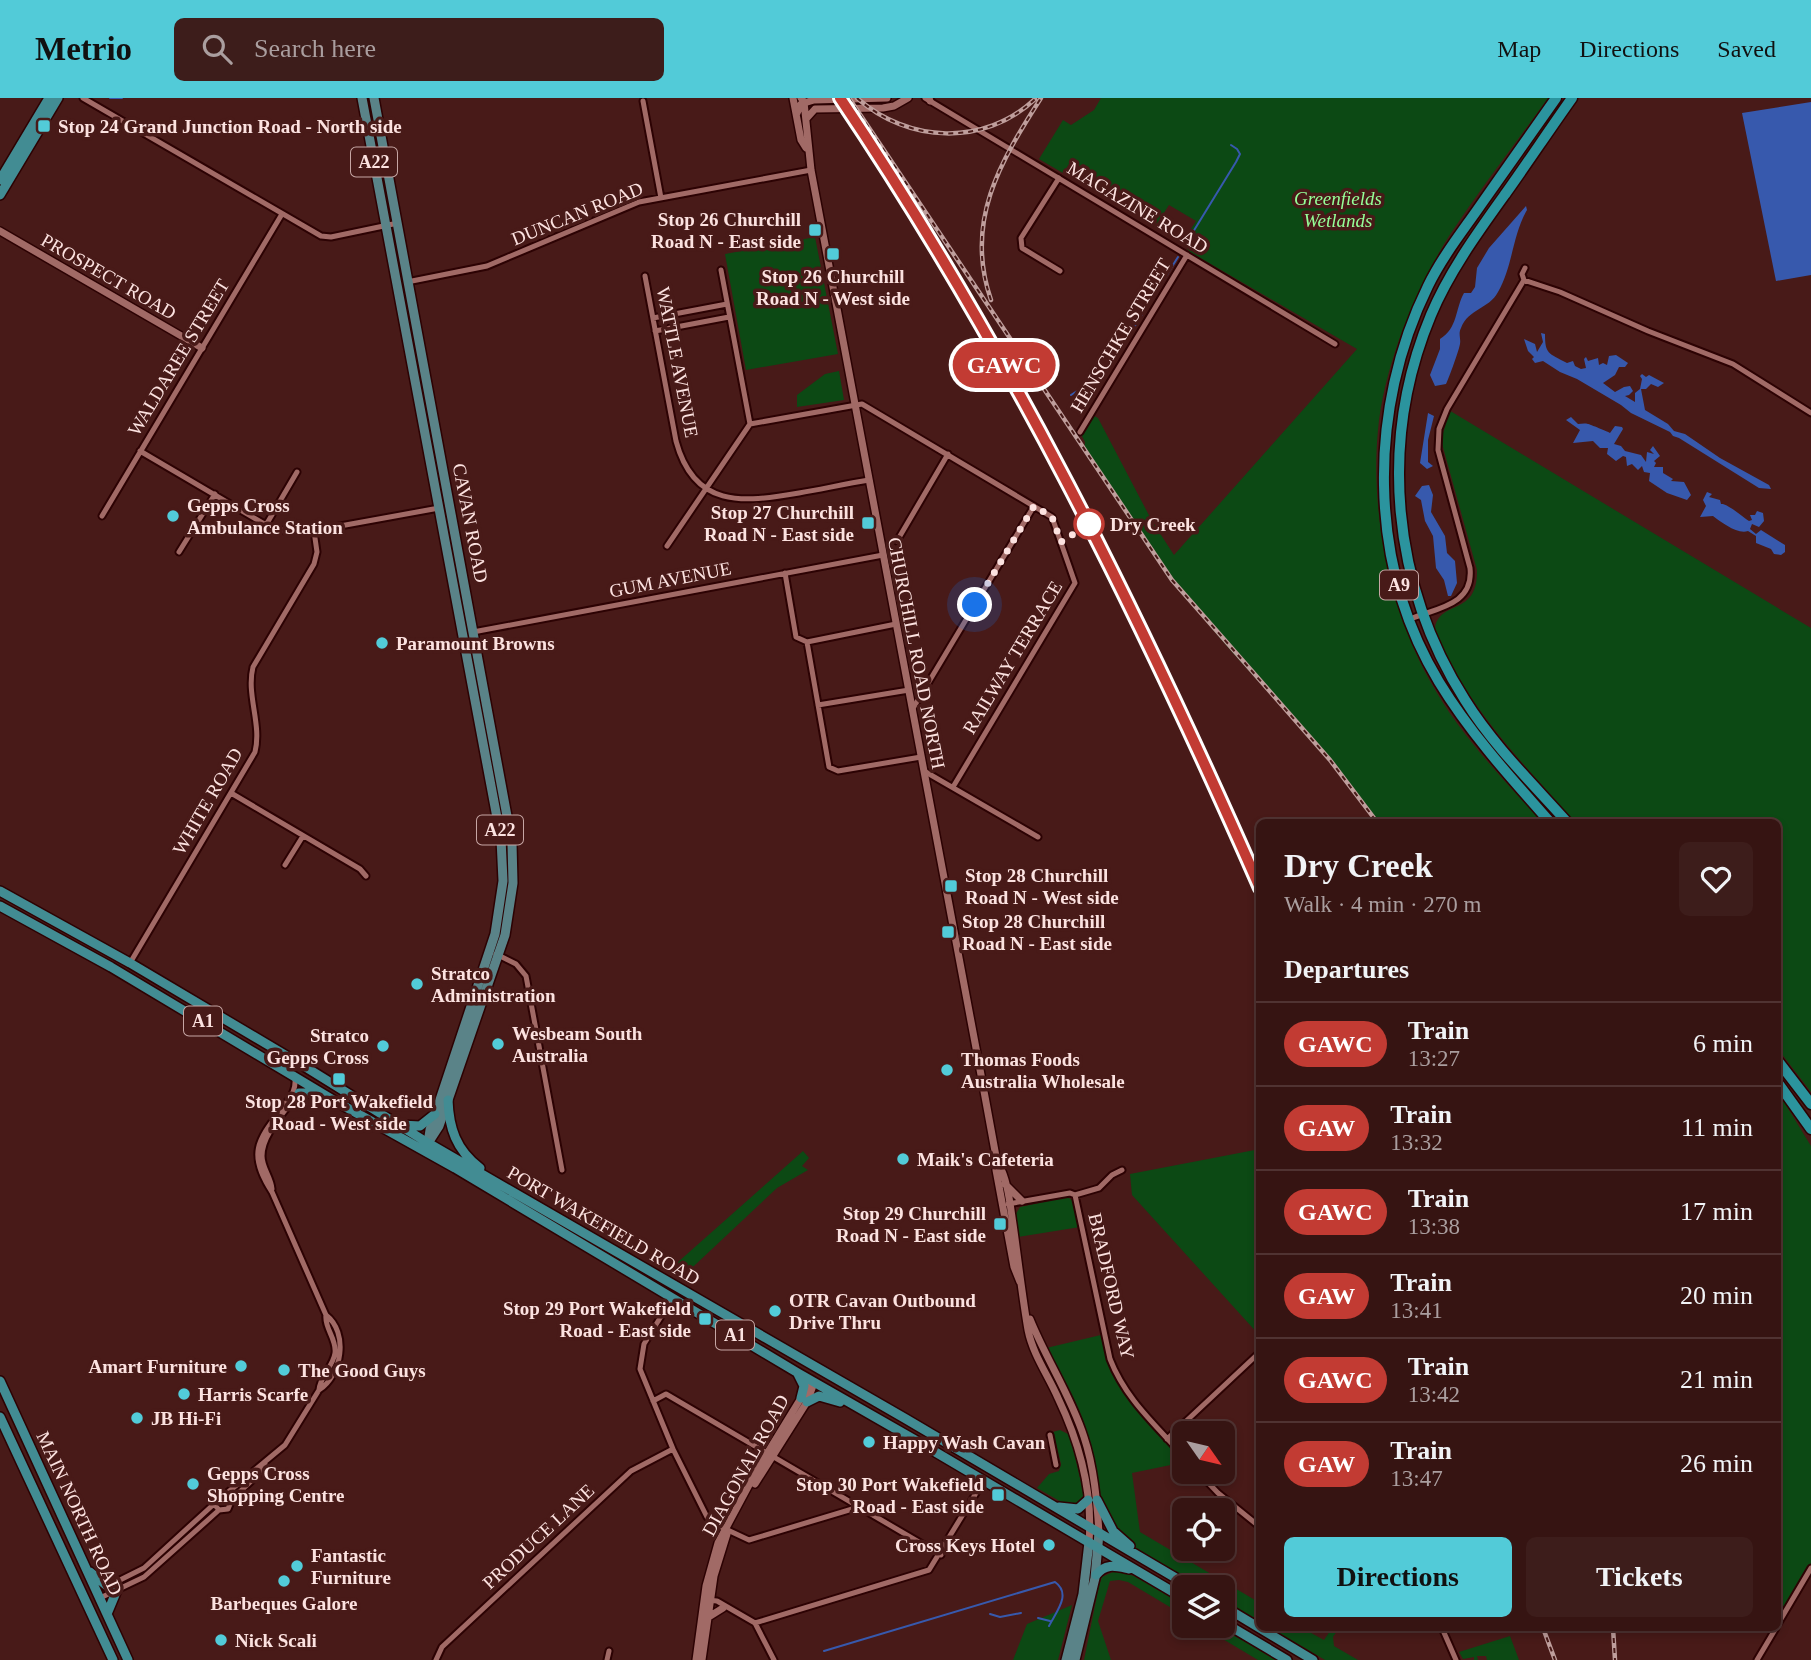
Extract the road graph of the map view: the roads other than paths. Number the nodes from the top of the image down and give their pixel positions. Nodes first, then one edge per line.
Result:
1 (49, 98) edge
2 (58, 98) edge
3 (83, 98) edge
4 (362, 98) edge
5 (374, 98) edge
6 (793, 98) edge
7 (887, 98) edge
8 (908, 98) edge
9 (1556, 98) edge
10 (1572, 98) edge
11 (928, 99) edge
12 (807, 100) edge
13 (643, 101) dead end
14 (797, 113) junction
15 (805, 119) junction
16 (807, 149) junction
17 (811, 170) junction
18 (1059, 178) junction
19 (0, 180) edge
20 (0, 195) edge
21 (661, 198) junction
22 (282, 214) junction
23 (398, 223) junction
24 (386, 225) junction
25 (0, 231) edge
26 (1187, 255) junction
27 (1525, 268) dead end
28 (721, 270) dead end
29 (1060, 271) dead end
30 (645, 276) dead end
31 (1524, 279) junction
32 (408, 281) junction
33 (397, 284) junction
34 (727, 304) junction
35 (729, 317) junction
36 (653, 318) junction
37 (655, 331) junction
38 (1335, 344) dead end
39 (202, 348) junction
40 (855, 404) junction
41 (1811, 413) edge
42 (750, 424) junction
43 (1080, 432) dead end
44 (140, 451) junction
45 (948, 454) junction
46 (298, 472) dead end
47 (869, 480) junction
48 (705, 488) junction
49 (215, 494) junction
50 (450, 506) junction
51 (1034, 506) junction
52 (439, 509) junction
53 (102, 516) dead end
54 (266, 525) junction
55 (314, 531) junction
56 (897, 541) dead end
57 (667, 546) dead end
58 (179, 552) dead end
59 (883, 555) junction
60 (785, 573) junction
61 (1422, 614) junction
62 (1410, 620) junction
63 (896, 624) junction
64 (468, 633) junction
65 (807, 642) junction
66 (909, 690) junction
67 (818, 705) junction
68 (477, 708) junction
69 (912, 710) junction
70 (490, 719) junction
71 (921, 757) junction
72 (924, 771) junction
73 (953, 787) junction
74 (503, 788) junction
75 (492, 790) junction
76 (231, 793) junction
77 (1547, 819) edge
78 (1564, 819) edge
79 (303, 836) junction
80 (1038, 837) dead end
81 (285, 865) dead end
82 (366, 876) dead end
83 (0, 891) edge
84 (0, 906) edge
85 (494, 953) junction
86 (130, 963) junction
87 (111, 967) junction
88 (141, 984) junction
89 (276, 1050) junction
90 (1781, 1064) edge
91 (295, 1075) junction
92 (304, 1081) junction
93 (1781, 1087) edge
94 (299, 1093) junction
95 (448, 1100) junction
96 (335, 1101) junction
97 (1811, 1104) edge
98 (435, 1114) junction
99 (399, 1125) junction
100 (379, 1126) junction
101 (1811, 1129) edge
102 (428, 1143) junction
103 (997, 1162) junction
104 (455, 1168) junction
105 (562, 1170) dead end
106 (1122, 1170) dead end
107 (1087, 1181) dead end
108 (1005, 1184) junction
109 (272, 1192) junction
110 (1087, 1192) junction
111 (1075, 1195) junction
112 (522, 1198) junction
113 (1022, 1201) junction
114 (1007, 1204) junction
115 (589, 1236) junction
116 (604, 1257) junction
117 (673, 1297) junction
118 (1025, 1308) junction
119 (750, 1330) junction
120 (1256, 1356) edge
121 (798, 1373) junction
122 (0, 1381) edge
123 (814, 1382) junction
124 (855, 1391) junction
125 (804, 1400) junction
126 (653, 1401) junction
127 (868, 1413) junction
128 (0, 1417) edge
129 (1069, 1421) junction
130 (1079, 1423) junction
131 (927, 1431) junction
132 (1050, 1435) dead end
133 (1167, 1439) junction
134 (1172, 1444) edge
135 (673, 1449) junction
136 (934, 1451) junction
137 (770, 1454) junction
138 (977, 1460) junction
139 (265, 1463) junction
140 (1056, 1465) dead end
141 (984, 1480) junction
142 (1209, 1484) edge
143 (227, 1493) junction
144 (232, 1499) junction
145 (1092, 1500) junction
146 (214, 1504) junction
147 (1054, 1506) junction
148 (859, 1507) junction
149 (219, 1510) junction
150 (1256, 1524) edge
151 (727, 1529) junction
152 (1095, 1530) junction
153 (73, 1542) junction
154 (1089, 1542) junction
155 (1099, 1548) junction
156 (941, 1555) junction
157 (66, 1560) junction
158 (1811, 1568) edge
159 (86, 1569) junction
160 (1160, 1569) junction
161 (1138, 1571) junction
162 (1096, 1575) junction
163 (1172, 1576) edge
164 (107, 1586) junction
165 (117, 1590) junction
166 (1172, 1591) edge
167 (98, 1595) junction
168 (85, 1602) junction
169 (706, 1603) junction
170 (726, 1609) junction
171 (1235, 1613) edge
172 (107, 1614) junction
173 (707, 1618) junction
174 (1781, 1619) edge
175 (755, 1623) junction
176 (1256, 1626) edge
177 (1235, 1629) edge
178 (1265, 1631) edge
179 (1443, 1631) edge
180 (1774, 1631) edge
181 (608, 1651) dead end
182 (1072, 1658) edge
183 (113, 1660) edge
184 (128, 1660) edge
185 (436, 1660) edge
186 (607, 1660) edge
187 (699, 1660) edge
188 (774, 1660) edge
189 (1287, 1660) edge
190 (1313, 1660) edge
191 (1456, 1660) edge
192 (1757, 1660) edge

1 - 19 highway
2 - 20 highway
3 - 22 street
4 - 24 main road, CAVAN ROAD / A22
5 - 23 main road, CAVAN ROAD / A22
6 - 14 street, CHURCHILL ROAD NORTH
7 - 12 street
8 - 15 street
9 - 62 highway, A9
10 - 61 highway, A9
11 - 18 street, MAGAZINE ROAD
12 - 14 street
12 - 15 street, CHURCHILL ROAD NORTH
13 - 21 street
14 - 16 street, CHURCHILL ROAD NORTH
15 - 16 street, CHURCHILL ROAD NORTH
16 - 17 street, CHURCHILL ROAD NORTH
17 - 21 street, DUNCAN ROAD
17 - 40 street, CHURCHILL ROAD NORTH
18 - 26 street, MAGAZINE ROAD
18 - 29 street
21 - 32 street, DUNCAN ROAD
22 - 24 street
22 - 39 street, WALDAREE STREET
23 - 24 street
23 - 32 main road, CAVAN ROAD / A22
24 - 33 main road, CAVAN ROAD / A22
25 - 39 street, PROSPECT ROAD
26 - 38 street, MAGAZINE ROAD
26 - 43 street, HENSCHKE STREET
27 - 31 street
28 - 34 street
30 - 36 street, WATTLE AVENUE
31 - 41 street
31 - 61 street
32 - 33 street, DUNCAN ROAD
32 - 50 main road, CAVAN ROAD / A22
33 - 52 main road, CAVAN ROAD / A22
34 - 35 street
34 - 36 street
35 - 37 street
35 - 42 street
36 - 37 street, WATTLE AVENUE
37 - 48 street, WATTLE AVENUE
39 - 44 street, WALDAREE STREET
40 - 42 street
40 - 45 street, RAILWAY TERRACE
40 - 47 street, CHURCHILL ROAD NORTH
42 - 48 street
44 - 49 street
44 - 53 street, WALDAREE STREET
45 - 51 street, RAILWAY TERRACE
45 - 56 street
46 - 54 street
47 - 48 street
47 - 59 street, CHURCHILL ROAD NORTH
48 - 57 street
49 - 54 street
49 - 58 street
50 - 52 street
50 - 64 main road, CAVAN ROAD / A22
51 - 69 street
51 - 73 street, RAILWAY TERRACE
52 - 55 street
52 - 64 main road, CAVAN ROAD / A22
54 - 55 street
55 - 76 street, WHITE ROAD
59 - 60 street, GUM AVENUE
59 - 63 street, CHURCHILL ROAD NORTH
60 - 64 street, GUM AVENUE
60 - 65 street
61 - 62 street
61 - 78 highway, A9
62 - 77 highway, A9
63 - 65 street
63 - 66 street, CHURCHILL ROAD NORTH
64 - 68 main road, CAVAN ROAD / A22
64 - 70 main road, CAVAN ROAD / A22
65 - 67 street
66 - 67 street
66 - 69 street, CHURCHILL ROAD NORTH
67 - 71 street
68 - 70 main road
68 - 75 main road, CAVAN ROAD / A22
69 - 71 street, CHURCHILL ROAD NORTH
70 - 74 main road, CAVAN ROAD / A22
71 - 72 street, CHURCHILL ROAD NORTH
72 - 73 street
72 - 103 street, CHURCHILL ROAD NORTH
73 - 80 street
74 - 75 main road
74 - 85 main road, CAVAN ROAD / A22
75 - 85 main road, CAVAN ROAD / A22
76 - 79 street
76 - 86 street, WHITE ROAD
79 - 81 street
79 - 82 street
83 - 86 highway, PORT WAKEFIELD ROAD / A1
84 - 87 highway, PORT WAKEFIELD ROAD / A1
85 - 95 main road, CAVAN ROAD / A22
85 - 98 main road, CAVAN ROAD / A22
85 - 105 street
86 - 87 highway
86 - 88 highway
86 - 89 highway, PORT WAKEFIELD ROAD / A1
87 - 88 highway, PORT WAKEFIELD ROAD / A1
88 - 91 highway, PORT WAKEFIELD ROAD / A1
89 - 92 highway
89 - 99 highway, PORT WAKEFIELD ROAD / A1
90 - 97 highway
91 - 92 highway, PORT WAKEFIELD ROAD / A1
91 - 109 street
92 - 94 street
92 - 96 highway, PORT WAKEFIELD ROAD / A1
93 - 101 highway
94 - 96 highway
94 - 109 street
95 - 102 main road, CAVAN ROAD
95 - 112 highway
96 - 100 highway, PORT WAKEFIELD ROAD / A1
98 - 99 highway
98 - 102 main road, CAVAN ROAD / A22
99 - 102 highway, PORT WAKEFIELD ROAD / A1
100 - 102 highway
100 - 104 highway, PORT WAKEFIELD ROAD / A1
102 - 104 highway
102 - 112 highway, PORT WAKEFIELD ROAD / A1
103 - 108 street, CHURCHILL ROAD NORTH
103 - 114 street, CHURCHILL ROAD NORTH
104 - 116 highway, PORT WAKEFIELD ROAD / A1
106 - 110 street
107 - 110 street
108 - 113 street
108 - 114 street, CHURCHILL ROAD NORTH
109 - 139 street
110 - 111 street
111 - 113 street, BRADFORD WAY
111 - 133 street, BRADFORD WAY
112 - 115 highway, PORT WAKEFIELD ROAD / A1
113 - 114 street, BRADFORD WAY
114 - 118 street, CHURCHILL ROAD NORTH
115 - 116 highway
115 - 119 highway, PORT WAKEFIELD ROAD / A1
116 - 117 highway, PORT WAKEFIELD ROAD / A1
117 - 121 highway, PORT WAKEFIELD ROAD / A1
117 - 126 street
118 - 129 street, CHURCHILL ROAD NORTH
118 - 130 street, CHURCHILL ROAD NORTH
119 - 123 highway
119 - 124 highway, PORT WAKEFIELD ROAD / A1
120 - 133 street
121 - 123 highway, PORT WAKEFIELD ROAD / A1
121 - 125 highway
122 - 153 highway, MAIN NORTH ROAD
123 - 124 highway
123 - 125 street, DIAGONAL ROAD
123 - 127 highway, PORT WAKEFIELD ROAD / A1
124 - 131 highway, PORT WAKEFIELD ROAD / A1
125 - 127 highway
125 - 137 street, DIAGONAL ROAD
126 - 135 street
126 - 137 street
127 - 136 highway, PORT WAKEFIELD ROAD / A1
128 - 157 highway, MAIN NORTH ROAD
129 - 130 street
129 - 145 street, CHURCHILL ROAD NORTH
130 - 145 street, CHURCHILL ROAD NORTH
131 - 136 highway
131 - 138 highway, PORT WAKEFIELD ROAD / A1
132 - 140 street
133 - 134 street, BRADFORD WAY
135 - 151 street
135 - 185 street, PRODUCE LANE
136 - 141 highway, PORT WAKEFIELD ROAD / A1
137 - 148 street
137 - 151 street, DIAGONAL ROAD
138 - 141 highway
138 - 147 highway, PORT WAKEFIELD ROAD / A1
139 - 143 street
139 - 144 street
141 - 154 highway, PORT WAKEFIELD ROAD / A1
141 - 156 street
142 - 150 street
143 - 144 street
143 - 146 street
144 - 149 street
145 - 147 highway
145 - 152 street, CHURCHILL ROAD NORTH
145 - 160 highway
146 - 149 street
146 - 164 street
147 - 152 highway, PORT WAKEFIELD ROAD / A1
148 - 151 street
148 - 156 street
149 - 165 street
151 - 169 street, DIAGONAL ROAD
152 - 154 street, CHURCHILL ROAD NORTH
152 - 155 main road
152 - 160 highway, PORT WAKEFIELD ROAD / A1
153 - 157 highway
153 - 159 highway, MAIN NORTH ROAD
154 - 155 highway, PORT WAKEFIELD ROAD / A1
154 - 182 main road
155 - 161 highway, PORT WAKEFIELD ROAD / A1
155 - 162 main road
156 - 175 street
157 - 168 highway, MAIN NORTH ROAD
158 - 174 street
159 - 164 highway
159 - 167 highway, MAIN NORTH ROAD
160 - 163 highway, PORT WAKEFIELD ROAD / A1
161 - 162 highway
161 - 166 highway, PORT WAKEFIELD ROAD / A1
162 - 182 main road
164 - 167 street
165 - 167 street
165 - 172 highway
167 - 168 highway
167 - 172 highway, MAIN NORTH ROAD
168 - 183 highway, MAIN NORTH ROAD
169 - 170 street
169 - 173 street, DIAGONAL ROAD
169 - 187 street, DIAGONAL ROAD
170 - 173 street
170 - 175 street
171 - 176 highway
172 - 184 highway, MAIN NORTH ROAD
173 - 187 street, DIAGONAL ROAD
175 - 188 street
177 - 189 highway
178 - 190 highway
179 - 191 street
180 - 192 street
181 - 186 street

